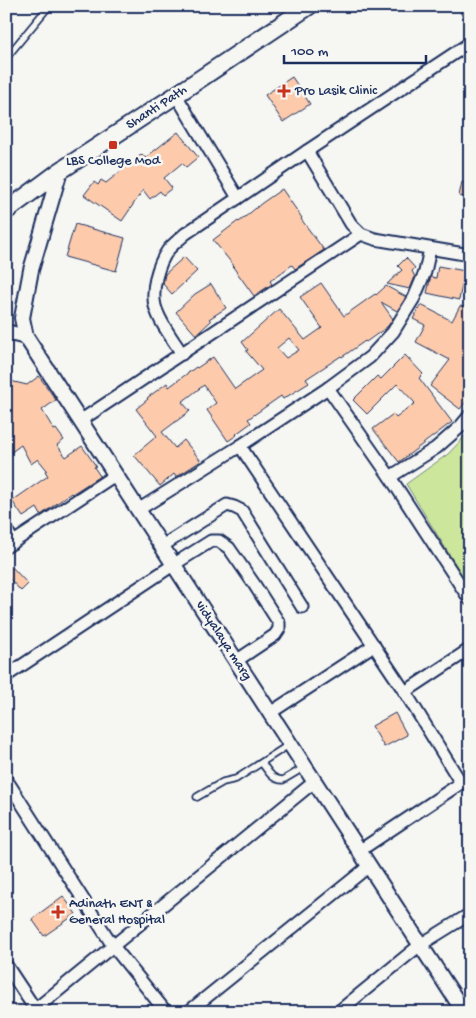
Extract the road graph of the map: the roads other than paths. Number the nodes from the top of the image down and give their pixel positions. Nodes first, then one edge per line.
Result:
1 (49, 6) edge
2 (309, 6) edge
3 (465, 6) edge
4 (470, 15) edge
5 (470, 43) edge
6 (6, 58) edge
7 (176, 96) junction
8 (307, 151) junction
9 (60, 171) junction
10 (238, 198) junction
11 (6, 211) edge
12 (362, 234) junction
13 (430, 249) junction
14 (470, 255) edge
15 (6, 332) edge
16 (26, 337) junction
17 (182, 354) junction
18 (328, 388) junction
19 (470, 415) edge
20 (80, 421) junction
21 (240, 446) junction
22 (115, 475) junction
23 (390, 477) junction
24 (138, 510) junction
25 (6, 530) edge
26 (10, 544) edge
27 (162, 546) junction
28 (174, 564) junction
29 (470, 600) edge
30 (302, 607) dead end
31 (374, 645) junction
32 (470, 649) edge
33 (236, 661) junction
34 (6, 676) edge
35 (405, 692) junction
36 (270, 713) junction
37 (290, 744) junction
38 (262, 763) junction
39 (305, 767) junction
40 (6, 779) edge
41 (465, 780) edge
42 (314, 782) junction
43 (197, 797) dead end
44 (359, 851) junction
45 (369, 866) junction
46 (470, 914) edge
47 (420, 945) junction
48 (113, 946) junction
49 (6, 966) edge
50 (34, 1010) edge
51 (166, 1012) edge
52 (188, 1012) edge
53 (338, 1012) edge
54 (464, 1012) edge

1 - 6 lane
2 - 7 main road, Shanti Path
3 - 4 street
5 - 8 street
7 - 9 main road, Shanti Path
7 - 10 street
8 - 10 street
8 - 12 street
9 - 11 main road, Shanti Path
9 - 16 street
10 - 17 street
12 - 13 street
12 - 17 street
13 - 14 street
13 - 18 street
15 - 16 street
16 - 20 street, vidyalaya marg
17 - 20 street
18 - 21 street
18 - 23 street
19 - 23 street
20 - 22 street, vidyalaya marg
21 - 24 street
21 - 31 street
22 - 24 street, vidyalaya marg
22 - 26 street
23 - 29 street
24 - 27 street, vidyalaya marg
25 - 26 street
27 - 28 street, vidyalaya marg
27 - 30 street
28 - 33 street, vidyalaya marg
28 - 33 street
28 - 34 street
31 - 35 street
31 - 36 street
32 - 35 street
33 - 36 street, vidyalaya marg
35 - 41 street
36 - 37 street, vidyalaya marg
37 - 38 lane
37 - 39 street, vidyalaya marg
38 - 39 lane
38 - 43 lane
39 - 42 street, vidyalaya marg
40 - 48 street
41 - 44 street
42 - 44 street, vidyalaya marg
42 - 48 street
44 - 45 street, vidyalaya marg
45 - 47 street, vidyalaya marg
45 - 52 street
46 - 47 street
47 - 53 street
47 - 54 street, vidyalaya marg
48 - 50 street
48 - 51 street
49 - 50 street

